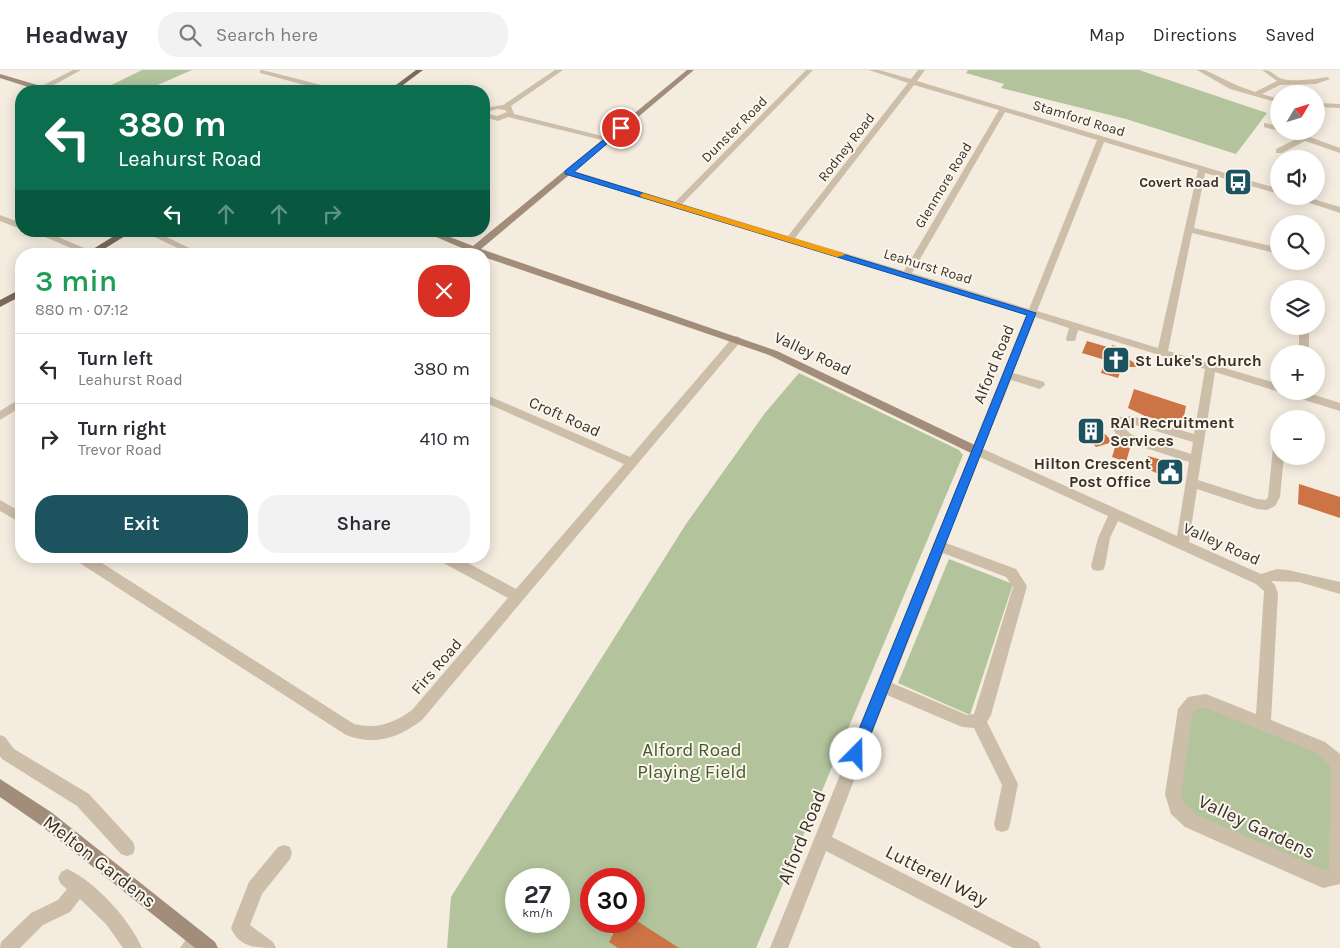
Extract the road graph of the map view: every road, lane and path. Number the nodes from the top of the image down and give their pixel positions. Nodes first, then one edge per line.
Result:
1 (78, 70) edge
2 (420, 70) edge
3 (560, 70) edge
4 (691, 70) edge
5 (810, 70) edge
6 (872, 70) edge
7 (922, 70) edge
8 (1200, 70) edge
9 (1265, 70) edge
10 (262, 72) dead end
11 (0, 76) edge
12 (1327, 79) dead end
13 (912, 82) junction
14 (1282, 82) junction
15 (28, 85) edge
16 (48, 85) edge
17 (311, 85) edge
18 (399, 85) edge
19 (1255, 95) junction
20 (1270, 99) edge
21 (1325, 105) edge
22 (1340, 106) edge
23 (1003, 109) junction
24 (1267, 126) dead end
25 (1270, 127) edge
26 (1101, 139) junction
27 (607, 140) junction
28 (1301, 140) edge
29 (1310, 140) edge
30 (1281, 150) edge
31 (1340, 151) edge
32 (1202, 169) junction
33 (568, 172) junction
34 (1270, 189) edge
35 (676, 205) junction
36 (1323, 205) edge
37 (1340, 210) edge
38 (0, 218) edge
39 (15, 224) edge
40 (1189, 230) junction
41 (50, 237) edge
42 (118, 237) edge
43 (160, 237) edge
44 (441, 237) edge
45 (789, 240) junction
46 (78, 248) edge
47 (99, 248) edge
48 (184, 248) edge
49 (468, 248) edge
50 (485, 248) edge
51 (1270, 249) edge
52 (490, 256) edge
53 (906, 275) junction
54 (15, 295) edge
55 (2, 301) edge
56 (1032, 313) junction
57 (1074, 326) junction
58 (1072, 339) dead end
59 (737, 340) junction
60 (1162, 353) junction
61 (1211, 368) junction
62 (1007, 375) junction
63 (1040, 385) dead end
64 (1270, 385) edge
65 (1321, 400) edge
66 (490, 401) edge
67 (15, 406) edge
68 (1340, 407) edge
69 (0, 416) edge
70 (1199, 440) junction
71 (977, 451) junction
72 (1196, 460) junction
73 (633, 463) junction
74 (1277, 465) edge
75 (1192, 482) junction
76 (0, 504) edge
77 (15, 514) edge
78 (1115, 514) junction
79 (1182, 544) junction
80 (939, 546) junction
81 (91, 563) edge
82 (456, 563) edge
83 (1098, 566) dead end
84 (1261, 580) junction
85 (1340, 588) edge
86 (518, 597) junction
87 (883, 686) junction
88 (978, 721) junction
89 (1263, 724) junction
90 (0, 742) edge
91 (0, 787) edge
92 (1002, 824) dead end
93 (822, 840) junction
94 (127, 848) dead end
95 (284, 853) dead end
96 (198, 945) edge
97 (7, 948) edge
98 (133, 948) edge
99 (267, 948) edge
100 (779, 948) edge
101 (1032, 948) edge

1 - 16 street
2 - 18 main road
3 - 27 street
4 - 27 street
5 - 35 street, Dunster Road
6 - 13 street, Stamford Road
7 - 13 street, Rodney Road
8 - 19 street
9 - 14 street
10 - 17 street
11 - 15 street
12 - 14 street
13 - 23 street, Stamford Road
13 - 45 street, Rodney Road
14 - 19 street
19 - 20 street
21 - 22 street
23 - 26 street, Stamford Road
23 - 53 street, Glenmore Road
24 - 25 street
26 - 32 street, Stamford Road
26 - 56 street, Alford Road
27 - 33 street
28 - 30 street
29 - 31 street
32 - 34 street, Stamford Road
32 - 40 street
33 - 35 street, Leahurst Road
33 - 50 street
35 - 45 street, Leahurst Road
36 - 37 street
38 - 39 street
40 - 51 street
40 - 60 street
41 - 46 street
42 - 47 main road
43 - 48 street
44 - 49 street, Valley Road
45 - 53 street, Leahurst Road
52 - 59 street, Valley Road
53 - 56 street, Leahurst Road
54 - 55 main road
56 - 57 street, Leahurst Road
56 - 62 street, Alford Road
57 - 58 street
57 - 60 street, Leahurst Road
59 - 71 street, Valley Road
59 - 73 street, Firs Road
60 - 61 street, Leahurst Road
61 - 64 street, Leahurst Road
61 - 70 street
62 - 63 street
62 - 71 street, Alford Road
65 - 68 street
66 - 73 street, Croft Road
67 - 69 street
70 - 72 street
70 - 72 street
71 - 78 street, Valley Road
71 - 80 street, Alford Road
72 - 75 street
73 - 86 street, Firs Road
74 - 75 street
75 - 79 street
76 - 77 street
78 - 79 street, Valley Road
78 - 83 street
79 - 84 street, Valley Road
80 - 87 street, Alford Road
80 - 88 street
81 - 86 street, Firs Road
82 - 86 street
84 - 85 street
84 - 89 street, Valley Road
87 - 88 street
87 - 93 street, Alford Road
88 - 92 street
89 - 89 street, Valley Gardens
90 - 94 street, Melton Gardens
91 - 96 street, Melton Gardens
93 - 100 street, Alford Road
93 - 101 street, Lutterell Way
95 - 99 street
97 - 98 street, Melton Gardens

